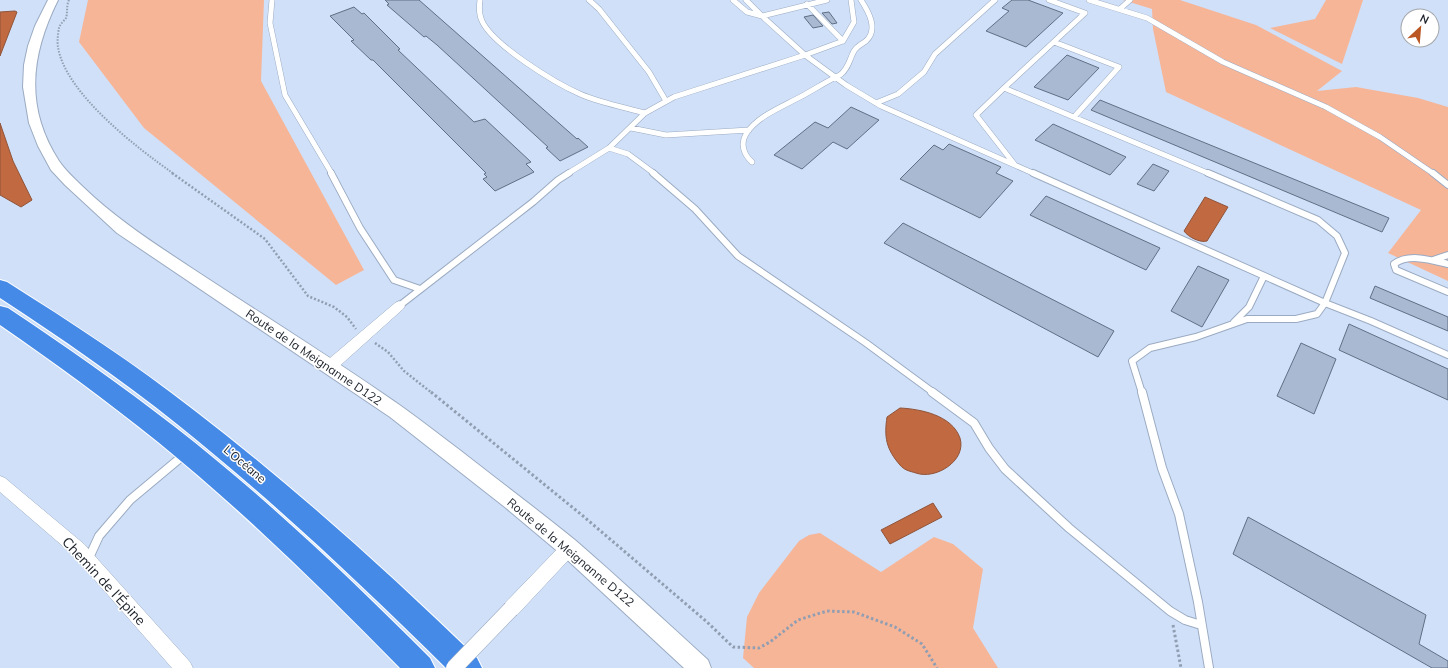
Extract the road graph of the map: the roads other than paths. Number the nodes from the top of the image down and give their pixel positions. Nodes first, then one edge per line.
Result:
1 (53, 0) edge
2 (272, 0) edge
3 (480, 0) edge
4 (589, 0) edge
5 (733, 0) edge
6 (746, 0) edge
7 (828, 0) edge
8 (851, 0) edge
9 (861, 0) edge
10 (995, 0) edge
11 (1049, 0) edge
12 (1089, 0) edge
13 (1130, 0) edge
14 (807, 4) junction
15 (1120, 8) junction
16 (762, 16) junction
17 (843, 41) junction
18 (1054, 42) junction
19 (805, 55) junction
20 (835, 77) junction
21 (1004, 88) junction
22 (666, 101) junction
23 (876, 103) junction
24 (645, 113) junction
25 (1074, 117) junction
26 (631, 128) junction
27 (749, 130) junction
28 (609, 148) junction
29 (752, 162) dead end
30 (1015, 165) junction
31 (1448, 185) edge
32 (1448, 255) edge
33 (1433, 260) junction
34 (1448, 264) edge
35 (1264, 276) junction
36 (0, 288) edge
37 (420, 290) junction
38 (1448, 292) edge
39 (1325, 304) junction
40 (399, 306) joint
41 (0, 314) edge
42 (1229, 326) junction
43 (1448, 355) edge
44 (329, 367) junction
45 (188, 451) junction
46 (0, 483) edge
47 (569, 548) junction
48 (88, 560) junction
49 (1201, 625) junction
50 (184, 668) edge
51 (420, 668) edge
52 (454, 668) edge
53 (467, 668) edge
54 (700, 668) edge
55 (1209, 668) edge

1 - 44 street, Route de la Meignanne D122
2 - 37 lane
3 - 24 lane
4 - 22 lane
5 - 16 lane
6 - 16 lane
7 - 14 lane
8 - 17 lane
9 - 20 lane
10 - 23 lane
11 - 18 lane
12 - 15 lane
13 - 15 lane
14 - 16 lane
14 - 17 lane
15 - 31 lane
16 - 19 lane
17 - 19 lane
18 - 21 lane
18 - 25 lane
19 - 20 lane
19 - 22 lane
20 - 23 lane
20 - 27 lane
21 - 25 lane
21 - 30 lane
22 - 24 lane
23 - 30 lane
24 - 26 lane
25 - 39 lane
26 - 27 lane
26 - 28 lane
27 - 29 lane
28 - 37 lane
28 - 49 lane
30 - 35 lane
32 - 33 lane
33 - 34 lane
33 - 38 lane
35 - 39 lane
35 - 42 lane
36 - 53 highway, L’Océane
37 - 40 lane
39 - 42 lane
39 - 43 lane
40 - 44 street
41 - 45 highway
42 - 49 lane
44 - 47 street, Route de la Meignanne D122
45 - 48 lane
45 - 51 highway
46 - 48 street, Chemin de l'Épine
47 - 52 street, bridge
47 - 54 street, Route de la Meignanne D122
48 - 50 street, Chemin de l'Épine
49 - 55 lane

